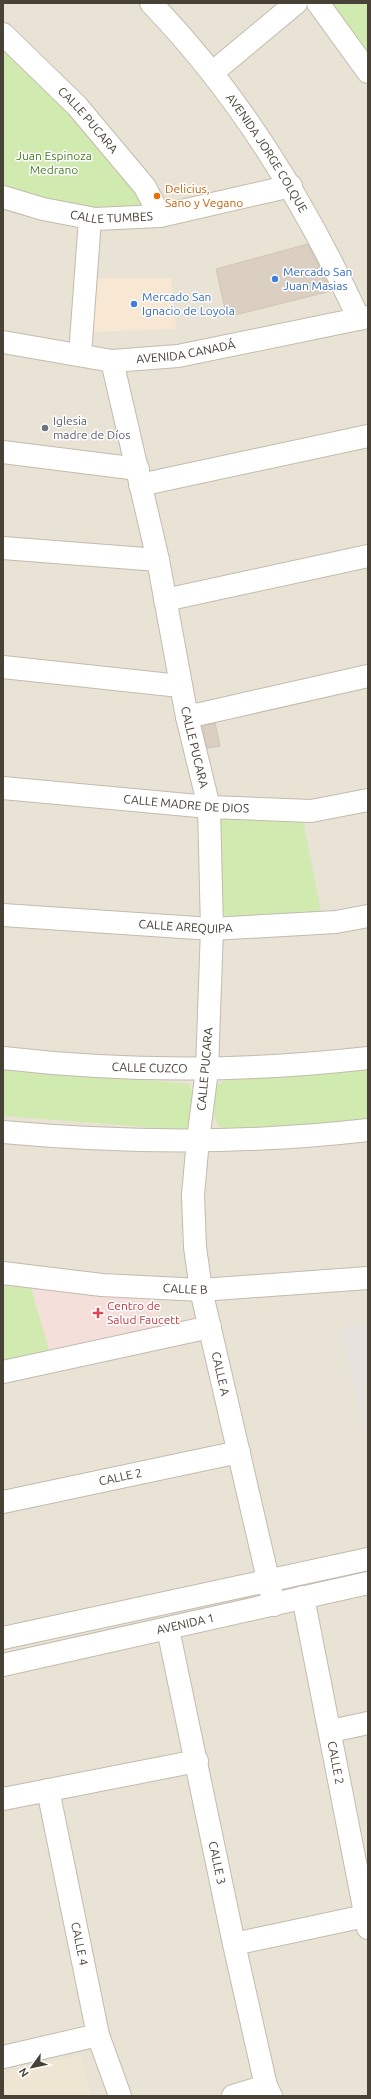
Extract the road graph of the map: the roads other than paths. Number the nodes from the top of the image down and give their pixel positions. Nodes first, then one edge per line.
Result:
1 (151, 3) edge
2 (296, 3) edge
3 (318, 3) edge
4 (3, 34) edge
5 (368, 72) edge
6 (212, 73) junction
7 (291, 186) junction
8 (3, 197) edge
9 (160, 216) junction
10 (90, 219) junction
11 (363, 318) edge
12 (3, 342) edge
13 (80, 355) junction
14 (112, 360) junction
15 (368, 436) edge
16 (3, 452) edge
17 (139, 477) junction
18 (3, 548) edge
19 (368, 556) edge
20 (158, 560) junction
21 (165, 600) junction
22 (3, 667) edge
23 (368, 676) edge
24 (180, 686) junction
25 (187, 717) junction
26 (3, 788) edge
27 (368, 800) edge
28 (209, 808) junction
29 (3, 915) edge
30 (368, 916) edge
31 (212, 929) junction
32 (3, 1058) edge
33 (368, 1058) edge
34 (207, 1070) junction
35 (368, 1130) edge
36 (3, 1132) edge
37 (198, 1140) junction
38 (3, 1273) edge
39 (368, 1278) edge
40 (201, 1290) junction
41 (210, 1326) junction
42 (3, 1372) edge
43 (238, 1452) junction
44 (3, 1502) edge
45 (368, 1559) edge
46 (268, 1581) junction
47 (368, 1582) edge
48 (303, 1597) junction
49 (274, 1604) junction
50 (168, 1629) junction
51 (3, 1638) edge
52 (3, 1665) edge
53 (368, 1723) edge
54 (331, 1731) junction
55 (197, 1761) junction
56 (48, 1790) junction
57 (3, 1799) edge
58 (367, 1922) edge
59 (234, 1944) junction
60 (98, 2035) junction
61 (3, 2057) edge
62 (269, 2091) edge
63 (120, 2096) edge
64 (233, 2096) edge

1 - 6 street, AVENIDA JORGE COLQUE
2 - 6 street
3 - 5 street
4 - 9 street, CALLE PUCARA
6 - 7 street, AVENIDA JORGE COLQUE
7 - 9 street, CALLE TUMBES
7 - 11 street, AVENIDA JORGE COLQUE
8 - 10 street, CALLE TUMBES
9 - 10 street, CALLE TUMBES
10 - 13 street
11 - 14 street, AVENIDA CANADÁ
12 - 13 street, AVENIDA CANADÁ
13 - 14 street, AVENIDA CANADÁ
14 - 17 street, CALLE PUCARA
15 - 17 street
16 - 17 street
17 - 20 street, CALLE PUCARA
18 - 20 street
19 - 21 street
20 - 21 street, CALLE PUCARA
21 - 24 street, CALLE PUCARA
22 - 24 street
23 - 25 street
24 - 25 street, CALLE PUCARA
25 - 28 street, CALLE PUCARA
26 - 28 street, CALLE MADRE DE DIOS
27 - 28 street, CALLE MADRE DE DIOS
28 - 31 street, CALLE PUCARA
29 - 31 street, CALLE AREQUIPA
30 - 31 street, CALLE AREQUIPA
31 - 34 street, CALLE PUCARA
32 - 34 street, CALLE CUZCO
33 - 34 street, CALLE CUZCO
34 - 37 street, CALLE PUCARA
35 - 37 street
36 - 37 street
37 - 40 street, CALLE A
38 - 40 street, CALLE B
39 - 40 street, CALLE B
40 - 41 street, CALLE A
41 - 42 street
41 - 43 street, CALLE A
43 - 44 street, CALLE 2
43 - 46 street, CALLE A
45 - 46 street
46 - 49 street, CALLE A
46 - 51 street
47 - 48 street, AVENIDA 1
48 - 49 street, AVENIDA 1
48 - 54 street, CALLE 2
49 - 50 street, AVENIDA 1
50 - 52 street, AVENIDA 1
50 - 55 street, CALLE 3
53 - 54 street
54 - 58 street, CALLE 2
55 - 56 street
55 - 59 street, CALLE 3
56 - 57 street
56 - 60 street, CALLE 4
58 - 59 street
59 - 62 street, CALLE 3
60 - 61 street
60 - 63 street, CALLE 4
62 - 64 street

